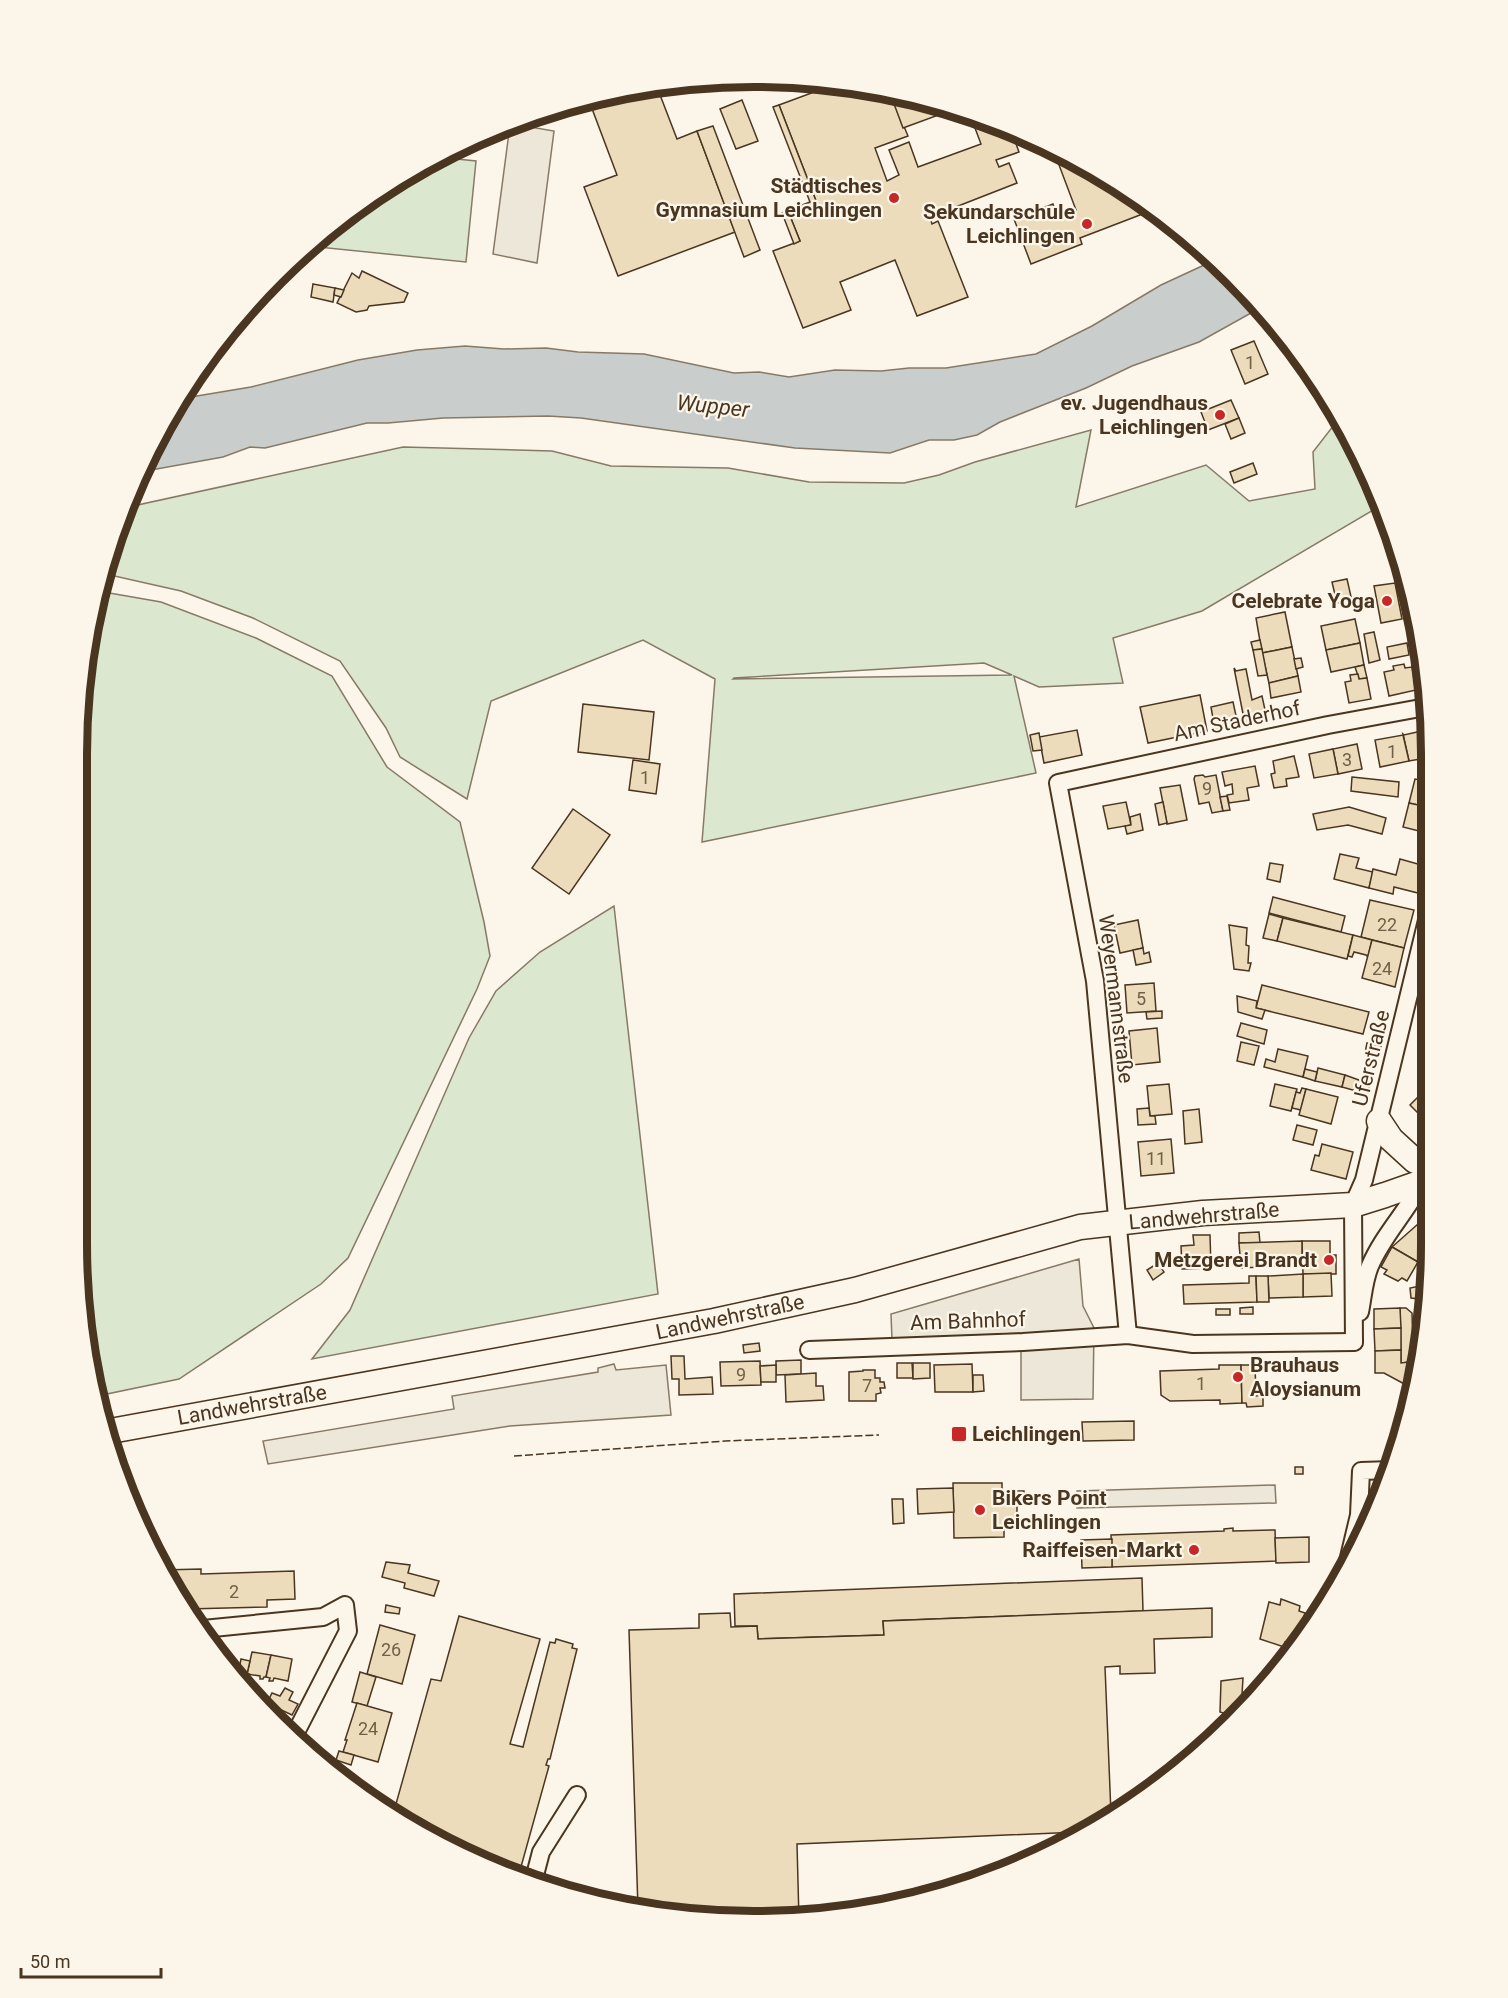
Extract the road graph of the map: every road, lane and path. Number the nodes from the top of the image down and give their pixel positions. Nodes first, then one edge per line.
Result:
1 (1420, 708) edge
2 (1058, 783) joint
3 (1421, 945) edge
4 (1379, 1120) junction
5 (1421, 1168) edge
6 (1421, 1177) edge
7 (1421, 1185) edge
8 (1353, 1205) junction
9 (1118, 1222) junction
10 (1128, 1335) junction
11 (1354, 1342) junction
12 (809, 1350) dead end
13 (114, 1430) edge
14 (1381, 1470) edge
15 (1355, 1533) edge
16 (209, 1628) edge
17 (297, 1730) edge
18 (577, 1795) dead end
19 (535, 1874) edge

1 - 2 street, Am Staderhof
2 - 9 street, Weyermannstraße
3 - 4 street, Uferstraße
4 - 5 main road
4 - 8 street, Uferstraße
6 - 8 main road, Landwehrstraße
7 - 11 street
8 - 9 main road, Landwehrstraße
8 - 11 street
9 - 10 street
9 - 13 main road, Landwehrstraße
10 - 11 street, Am Bahnhof
10 - 12 street, Am Bahnhof
14 - 15 street
16 - 17 street
18 - 19 street

